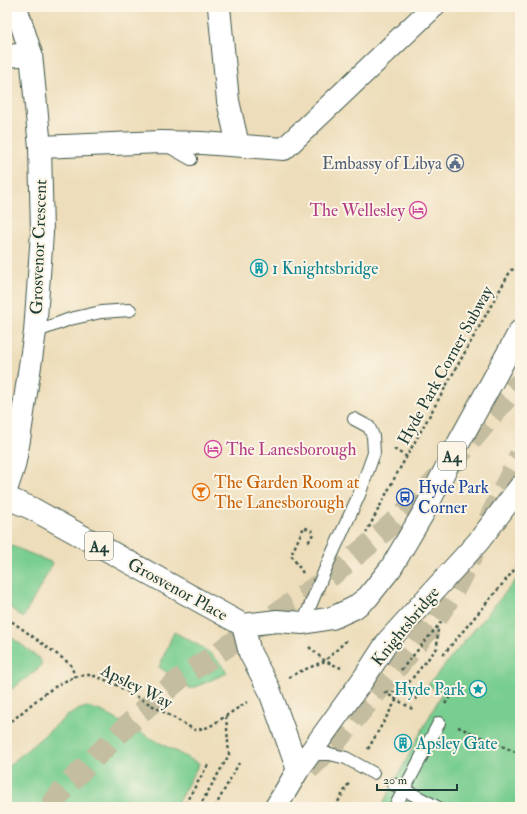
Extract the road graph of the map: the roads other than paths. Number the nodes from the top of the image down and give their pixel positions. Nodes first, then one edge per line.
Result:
1 (16, 7) edge
2 (219, 7) edge
3 (433, 7) edge
4 (31, 54) junction
5 (7, 56) edge
6 (161, 142) junction
7 (228, 145) junction
8 (40, 147) junction
9 (191, 159) dead end
10 (130, 310) dead end
11 (520, 331) edge
12 (35, 332) junction
13 (354, 419) dead end
14 (7, 487) edge
15 (520, 488) edge
16 (7, 498) edge
17 (304, 622) junction
18 (243, 625) junction
19 (439, 723) dead end
20 (304, 762) junction
21 (373, 773) dead end
22 (393, 784) dead end
23 (404, 790) junction
24 (276, 807) edge
25 (395, 807) edge
26 (437, 807) edge

1 - 4 main road, Grosvenor Crescent
2 - 7 main road
3 - 7 main road
4 - 5 main road
4 - 8 main road, Grosvenor Crescent
6 - 7 main road
6 - 8 main road
6 - 9 lane
8 - 12 main road, Grosvenor Crescent
10 - 12 lane
11 - 17 main road, Grosvenor Place / A4
12 - 14 main road, Grosvenor Crescent
13 - 17 lane
15 - 20 main road, Knightsbridge
16 - 18 main road, Grosvenor Place / A4
17 - 18 main road, Grosvenor Place / A4
18 - 20 main road, Grosvenor Place
19 - 23 lane
20 - 21 lane
20 - 24 main road, Knightsbridge
22 - 23 lane
23 - 25 lane
23 - 26 lane

